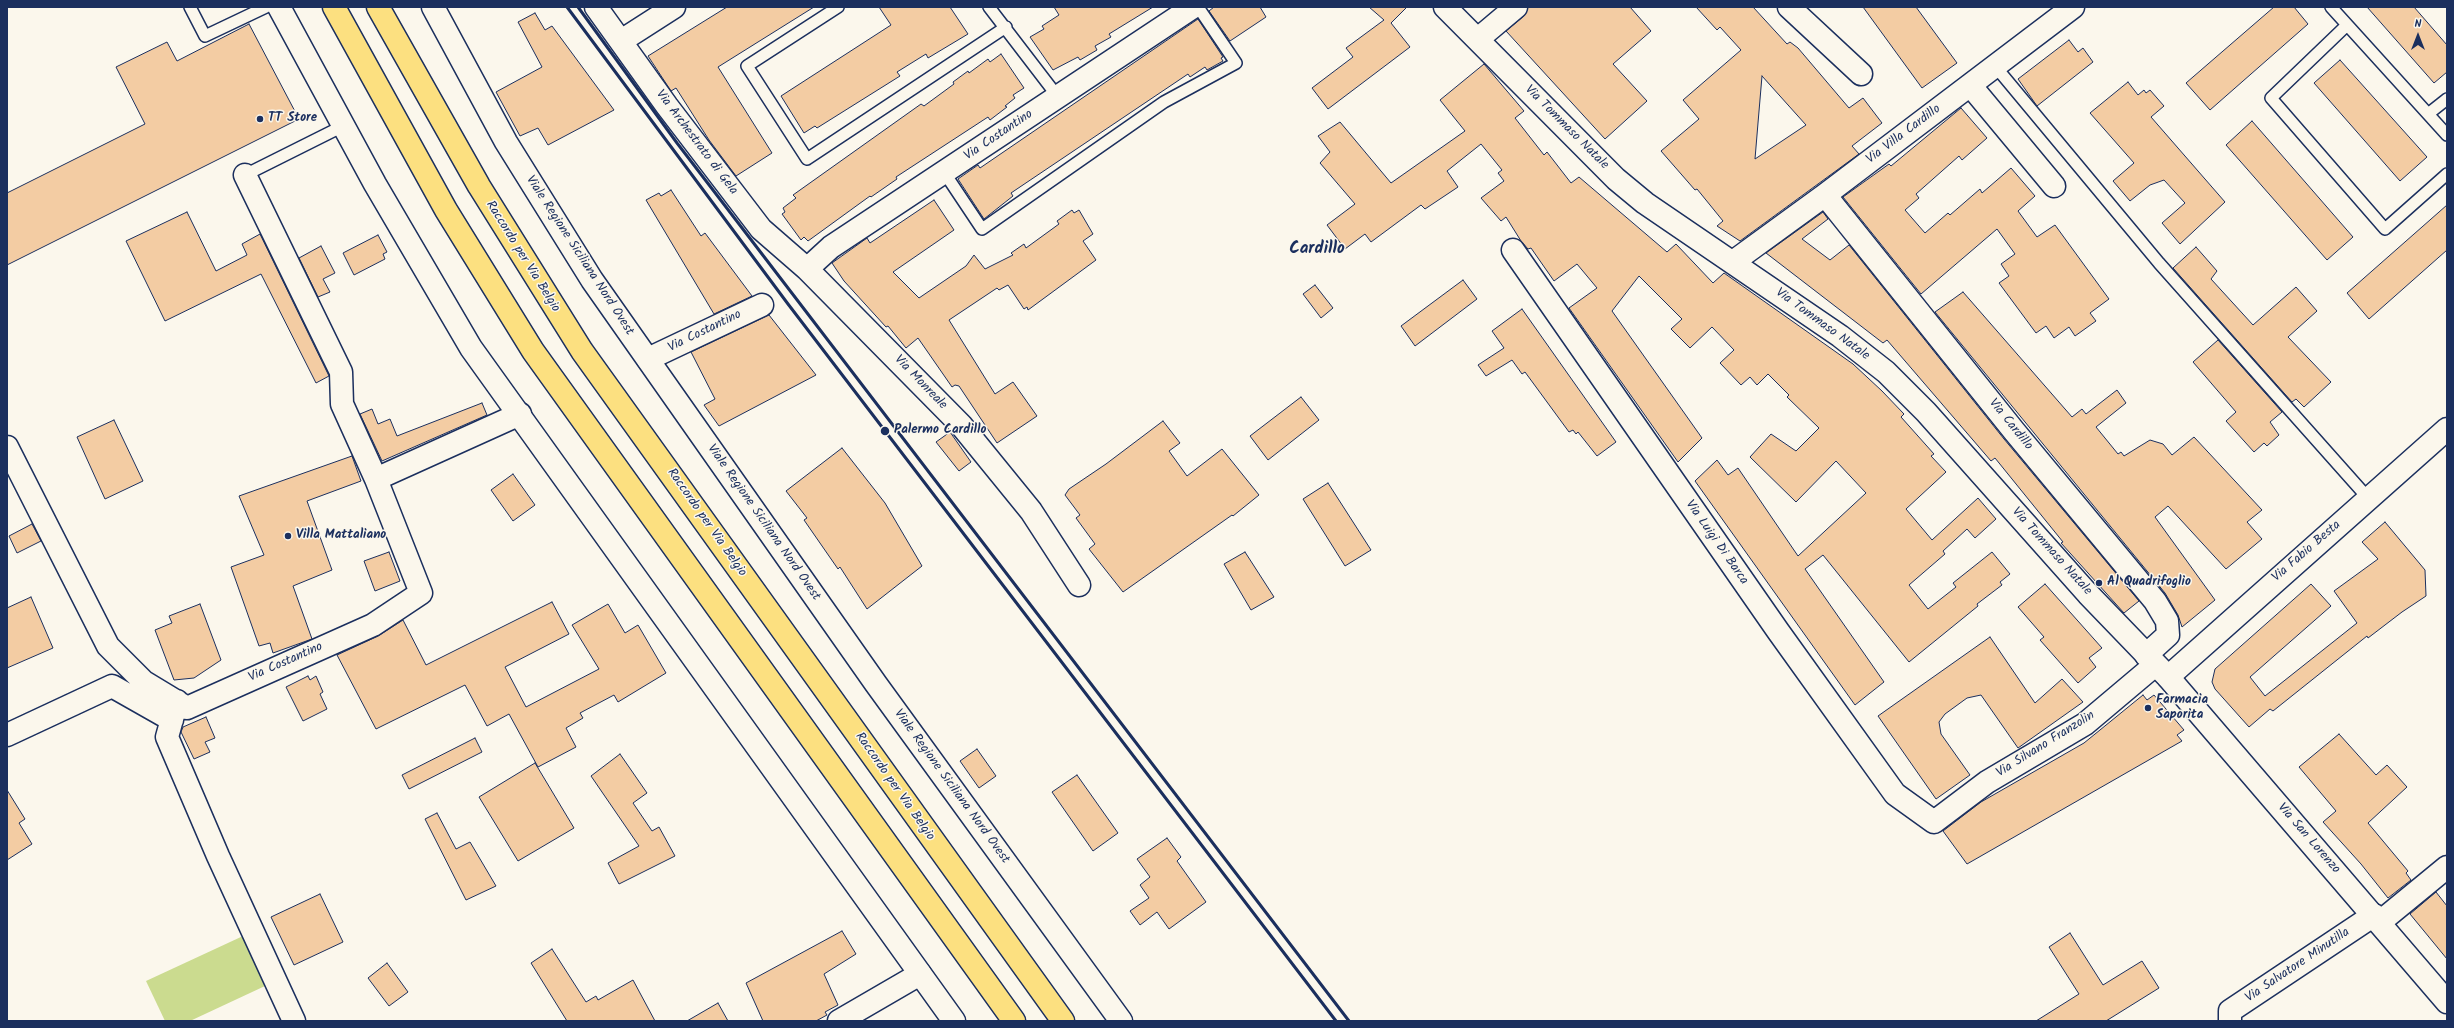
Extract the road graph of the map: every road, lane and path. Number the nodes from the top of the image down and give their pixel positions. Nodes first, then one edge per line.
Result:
1 (190, 7) edge
2 (266, 7) edge
3 (279, 7) edge
4 (334, 7) edge
5 (378, 7) edge
6 (433, 7) edge
7 (596, 7) edge
8 (674, 7) edge
9 (838, 7) edge
10 (989, 7) edge
11 (1193, 7) edge
12 (1198, 7) edge
13 (1445, 7) edge
14 (1516, 7) edge
15 (1789, 7) edge
16 (2073, 7) edge
17 (2331, 7) edge
18 (2347, 25) junction
19 (1006, 27) junction
20 (1478, 39) junction
21 (620, 40) junction
22 (1995, 66) junction
23 (1861, 74) dead end
24 (1970, 85) junction
25 (1058, 97) junction
26 (2447, 99) edge
27 (2428, 114) junction
28 (343, 126) junction
29 (2447, 135) edge
30 (944, 172) junction
31 (2447, 174) edge
32 (245, 175) joint
33 (2054, 186) dead end
34 (1825, 195) junction
35 (1513, 250) dead end
36 (1733, 262) junction
37 (807, 269) junction
38 (762, 305) dead end
39 (648, 359) junction
40 (520, 414) junction
41 (2447, 429) edge
42 (7, 447) edge
43 (376, 479) junction
44 (2368, 498) junction
45 (1079, 585) dead end
46 (2156, 666) junction
47 (174, 711) junction
48 (7, 735) edge
49 (1934, 822) joint
50 (2447, 868) edge
51 (2377, 919) junction
52 (920, 974) junction
53 (2447, 1002) edge
54 (294, 1021) edge
55 (839, 1021) edge
56 (954, 1021) edge
57 (1014, 1021) edge
58 (1062, 1021) edge
59 (1121, 1021) edge
60 (2230, 1021) edge

1 - 2 lane
3 - 28 street
4 - 57 highway
5 - 58 highway, Raccordo per Via Belgio
6 - 39 street, Viale Regione Siciliana Nord Ovest
7 - 21 street, Via Archestrato di Gela
8 - 21 street
9 - 19 lane
10 - 19 lane
11 - 25 street, Via Costantino
12 - 30 lane
13 - 20 street, Via Tommaso Natale
14 - 20 street
15 - 23 street
16 - 22 street, Via Villa Cardillo
17 - 18 lane
18 - 27 lane
18 - 31 lane
19 - 25 lane
20 - 36 street, Via Tommaso Natale
21 - 37 street, Via Archestrato di Gela
22 - 24 street, Via Villa Cardillo
22 - 44 lane
24 - 33 street
24 - 34 street, Via Villa Cardillo
25 - 30 street, Via Costantino
26 - 27 lane
27 - 29 lane
28 - 32 lane
28 - 40 street
30 - 37 street, Via Costantino
32 - 43 street
34 - 36 street, Via Villa Cardillo
34 - 46 street, Via Cardillo
35 - 49 street, Via Luigi Di Barca
36 - 46 street, Via Tommaso Natale
37 - 45 street, Via Monreale
38 - 39 street, Via Costantino
39 - 59 street, Viale Regione Siciliana Nord Ovest
40 - 43 street
40 - 52 street
41 - 44 street, Via Fabio Besta
42 - 47 street, Via Costantino
43 - 47 street, Via Costantino
44 - 46 street, Via Fabio Besta
46 - 49 street, Via Silvano Franzolin
46 - 51 street, Via San Lorenzo
47 - 48 street
47 - 54 street
50 - 51 street
51 - 53 street, Via San Lorenzo
51 - 60 street, Via Salvatore Minutilla
52 - 55 street
52 - 56 street

